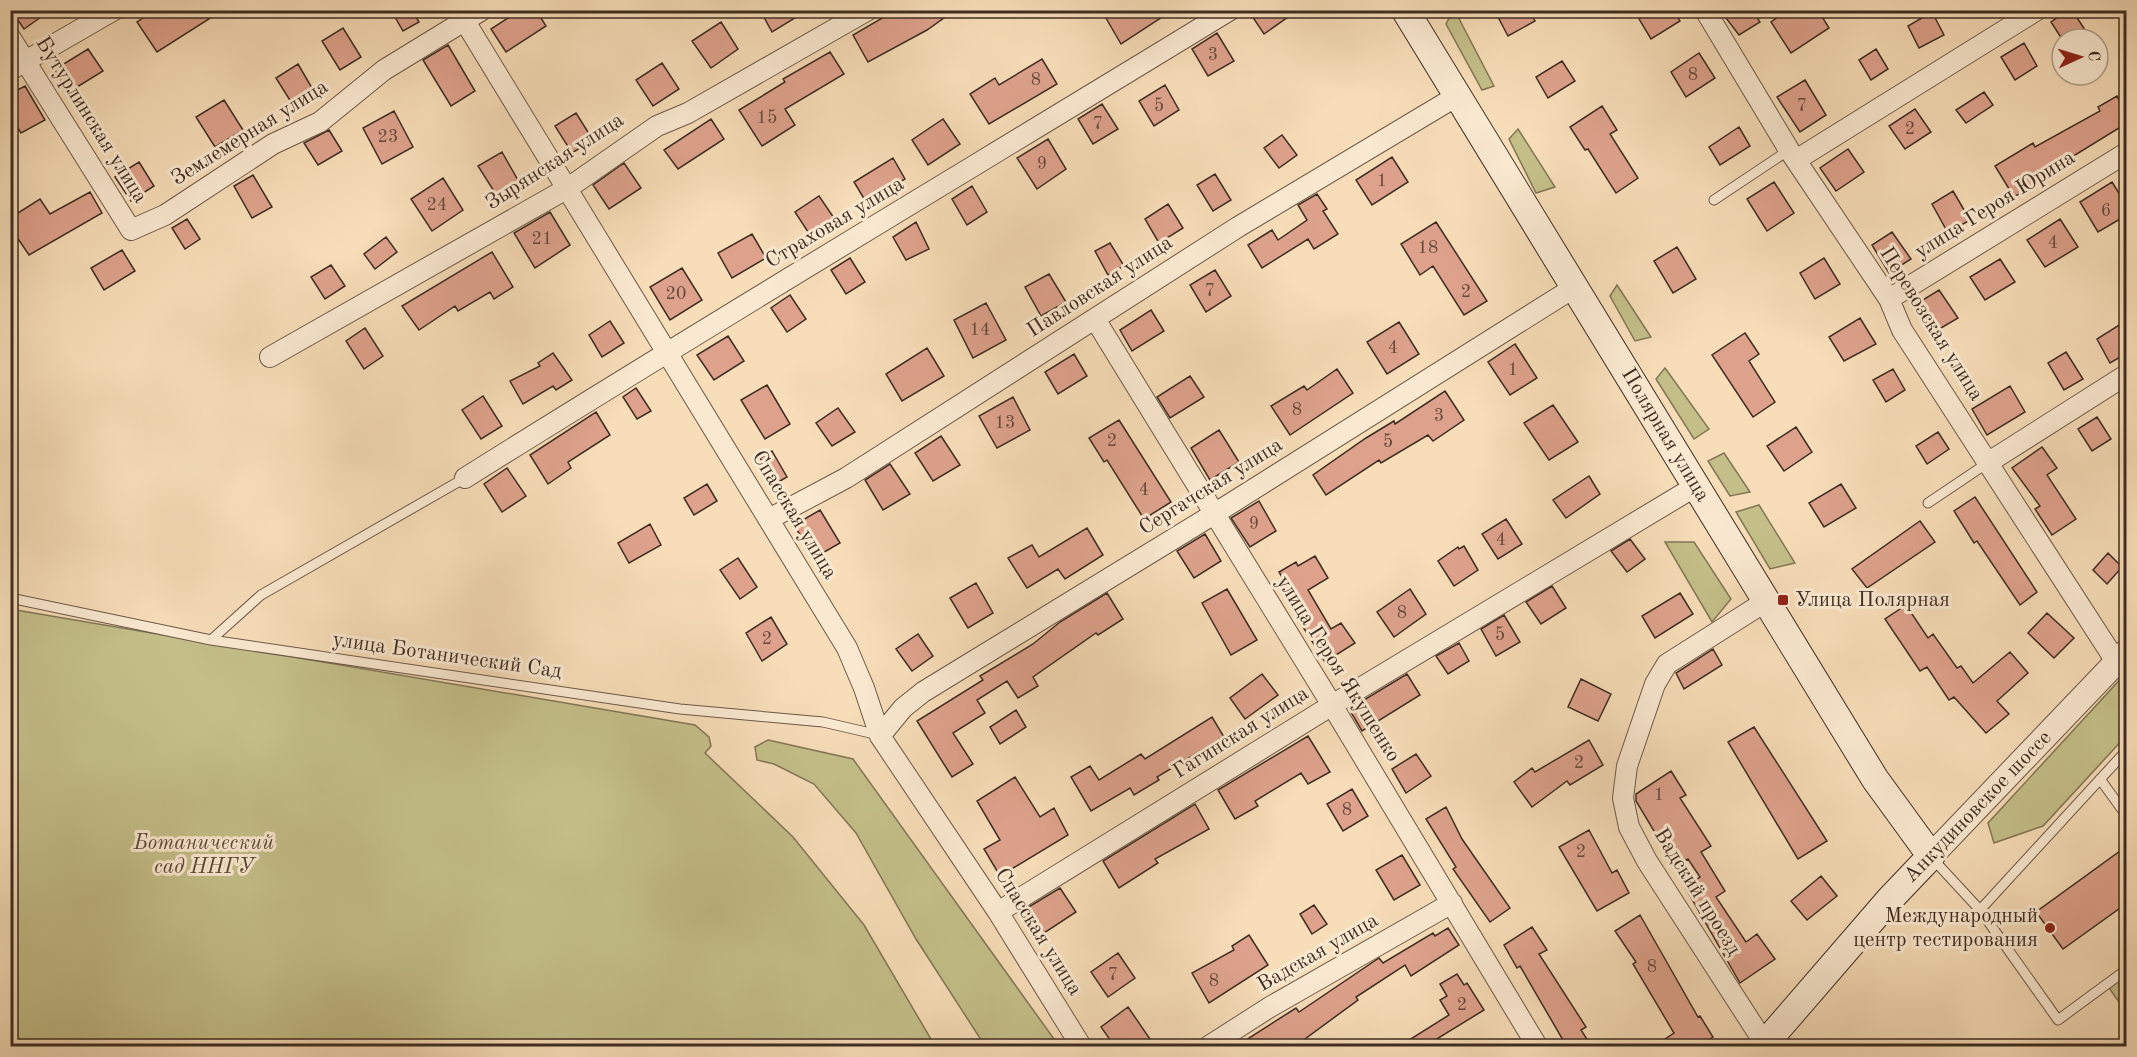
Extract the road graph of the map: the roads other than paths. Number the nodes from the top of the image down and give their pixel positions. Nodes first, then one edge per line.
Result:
1 (114, 10) edge
2 (482, 10) edge
3 (868, 10) edge
4 (1230, 10) edge
5 (1405, 10) edge
6 (1705, 10) edge
7 (2037, 10) edge
8 (461, 16) edge
9 (10, 37) edge
10 (19, 66) edge
11 (1457, 96) junction
12 (2127, 153) edge
13 (1793, 155) junction
14 (568, 188) junction
15 (1714, 200) dead end
16 (130, 230) joint
17 (1575, 287) junction
18 (1889, 299) junction
19 (1095, 319) junction
20 (664, 353) junction
21 (270, 357) dead end
22 (2127, 375) edge
23 (1989, 462) junction
24 (465, 478) joint
25 (1696, 486) junction
26 (1928, 503) dead end
27 (1214, 514) junction
28 (769, 519) junction
29 (10, 598) edge
30 (1768, 600) junction
31 (211, 640) junction
32 (2122, 658) edge
33 (1332, 705) junction
34 (880, 735) junction
35 (2127, 751) edge
36 (2100, 779) junction
37 (2127, 815) edge
38 (1931, 856) junction
39 (1452, 903) junction
40 (1980, 910) junction
41 (998, 912) junction
42 (2127, 970) edge
43 (1765, 1046) edge
44 (1081, 1047) edge
45 (1209, 1047) edge
46 (1537, 1047) edge

1 - 10 street
2 - 8 street, Землемерная улица
3 - 14 street, Зырянская улица
4 - 20 street, Страховая улица
5 - 11 main road, Полярная улица
6 - 13 street, Перевозская улица
7 - 13 street
8 - 14 street, Спасская улица
8 - 16 street, Землемерная улица
9 - 10 street, Бутурлинская улица
10 - 16 street, Бутурлинская улица
11 - 17 main road, Полярная улица
11 - 19 street, Павловская улица
12 - 18 street, улица Героя Юрина
13 - 15 lane
13 - 18 street, Перевозская улица
14 - 20 street, Спасская улица
14 - 21 street, Зырянская улица
17 - 25 main road, Полярная улица
17 - 27 street, Сергачская улица
18 - 23 street, Перевозская улица
19 - 27 street, улица Героя Якушенко
19 - 28 street, Павловская улица
20 - 24 street, Страховая улица
20 - 28 street, Спасская улица
22 - 23 street
23 - 26 lane
23 - 32 street, Перевозская улица
24 - 31 lane
25 - 30 main road, Полярная улица
25 - 33 street, Гагинская улица
27 - 33 street, улица Героя Якушенко
27 - 34 street, Сергачская улица
28 - 34 street, Спасская улица
29 - 31 lane, улица Ботанический Сад
30 - 38 main road, Полярная улица
30 - 43 street, Вадский проезд
31 - 34 lane, улица Ботанический Сад
32 - 38 street, Анкудиновское шоссе
33 - 39 street, улица Героя Якушенко
33 - 41 street, Гагинская улица
34 - 41 street, Спасская улица
35 - 36 lane
36 - 37 lane
36 - 40 lane
38 - 40 lane
38 - 43 main road, Анкудиновское шоссе
39 - 45 street, Вадская улица
39 - 46 street, улица Героя Якушенко
40 - 42 lane
41 - 44 street, Спасская улица

